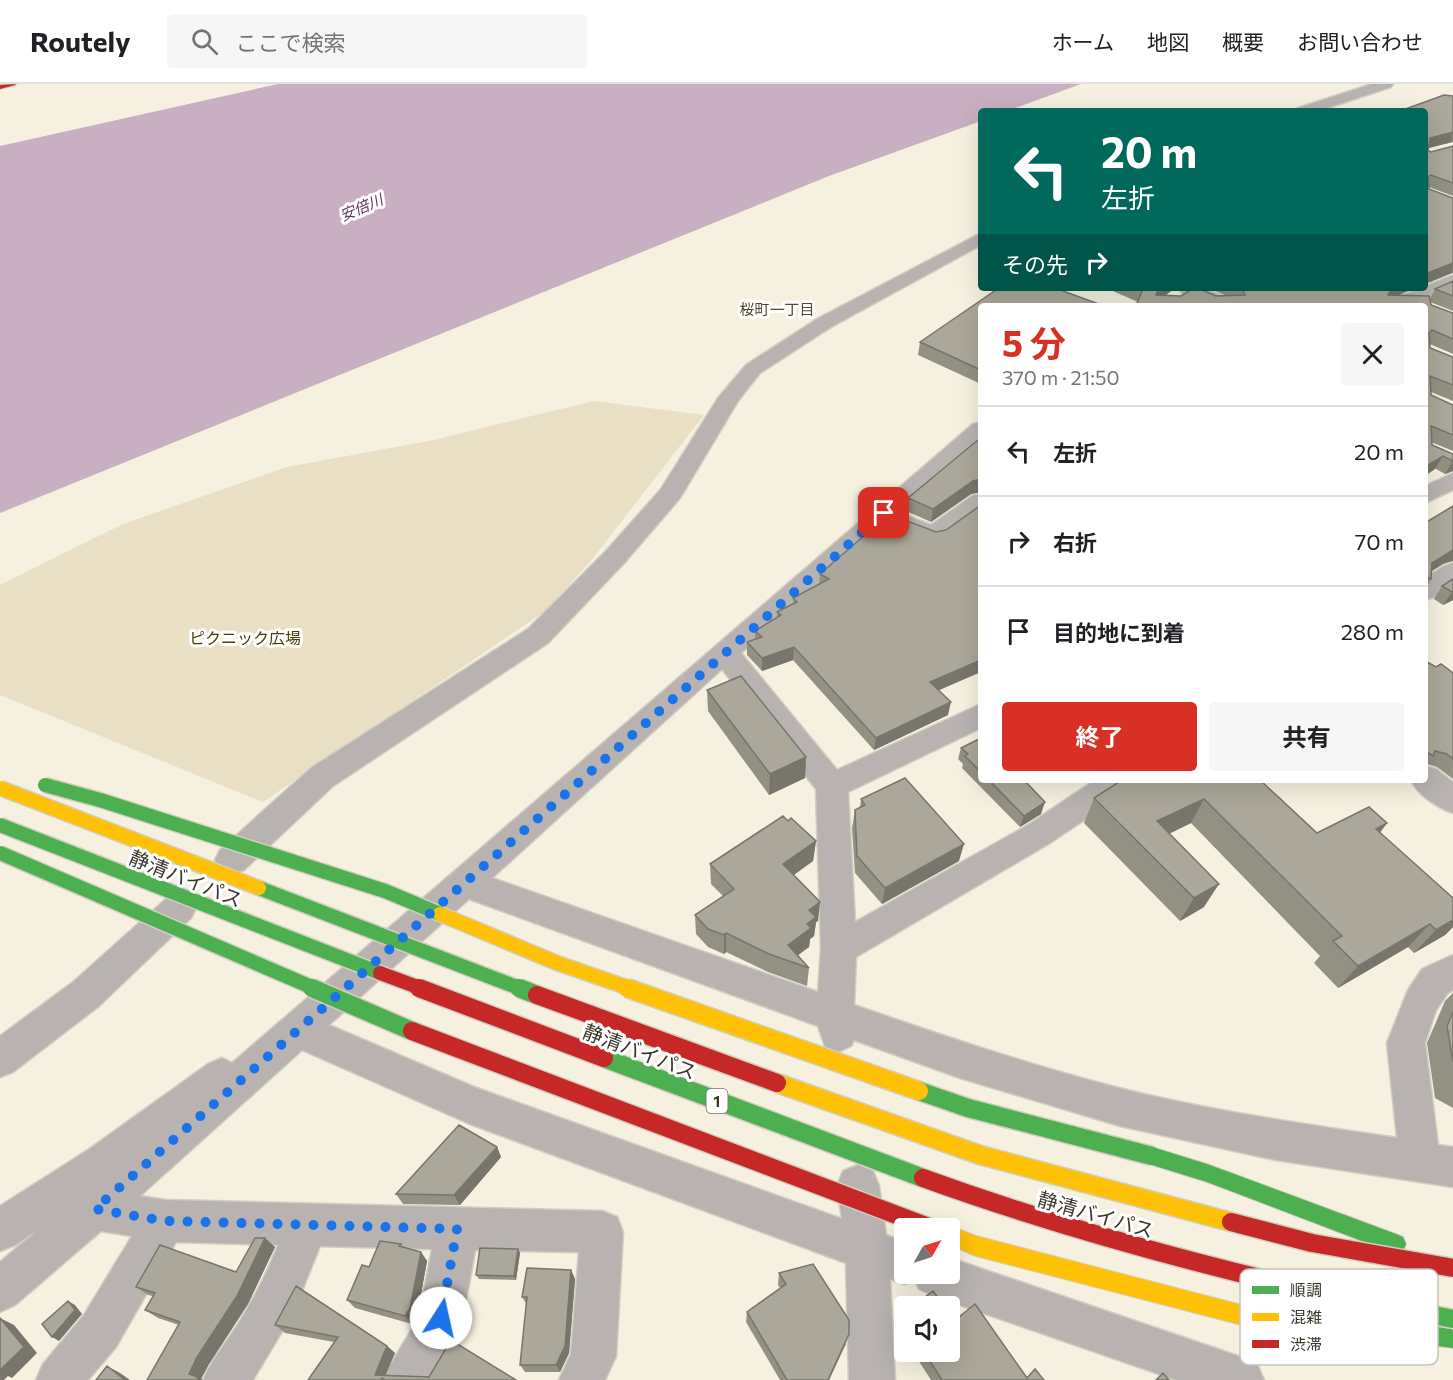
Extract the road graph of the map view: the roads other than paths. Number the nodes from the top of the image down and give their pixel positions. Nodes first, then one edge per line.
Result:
1 (13, 84) edge
2 (1386, 84) edge
3 (0, 87) edge
4 (1312, 108) edge
5 (978, 240) edge
6 (1453, 281) edge
7 (1188, 291) edge
8 (1195, 291) edge
9 (1173, 301) edge
10 (1453, 302) edge
11 (1222, 303) edge
12 (1420, 303) edge
13 (1428, 303) edge
14 (978, 432) edge
15 (1453, 480) edge
16 (1428, 494) edge
17 (978, 503) edge
18 (884, 513) junction
19 (1453, 572) edge
20 (1428, 589) edge
21 (724, 652) junction
22 (978, 716) edge
23 (1428, 780) edge
24 (33, 781) dead end
25 (1115, 783) edge
26 (832, 786) junction
27 (0, 788) edge
28 (1453, 800) edge
29 (0, 825) edge
30 (0, 853) edge
31 (465, 883) junction
32 (838, 949) junction
33 (1453, 971) edge
34 (835, 1016) junction
35 (294, 1034) junction
36 (0, 1059) edge
37 (1438, 1165) edge
38 (95, 1209) junction
39 (904, 1218) edge
40 (165, 1221) junction
41 (308, 1225) junction
42 (457, 1229) junction
43 (0, 1230) edge
44 (960, 1240) edge
45 (867, 1250) junction
46 (894, 1259) edge
47 (1453, 1267) edge
48 (1240, 1274) edge
49 (960, 1283) edge
50 (0, 1290) edge
51 (1240, 1315) edge
52 (1438, 1316) edge
53 (1453, 1319) edge
54 (1438, 1338) edge
55 (1453, 1340) edge
56 (59, 1380) edge
57 (226, 1380) edge
58 (407, 1380) edge
59 (582, 1380) edge
60 (872, 1380) edge
61 (1241, 1380) edge

1 - 3 main road
2 - 4 street
5 - 36 street
6 - 12 street
7 - 9 street
8 - 11 street
10 - 13 street
14 - 18 street
15 - 16 street
17 - 18 street
18 - 21 street
19 - 20 street
21 - 26 street
21 - 31 street
22 - 26 street
23 - 28 street
24 - 47 main road, bridge
25 - 32 street
26 - 32 street
27 - 47 main road, 静清バイパス / 1, bridge
29 - 48 main road, 静清バイパス / 1, bridge
30 - 39 main road, bridge
31 - 34 street
31 - 35 street
32 - 34 street
33 - 37 street
34 - 37 street
34 - 45 street
35 - 38 street
35 - 43 street
35 - 45 street
38 - 40 street
38 - 50 street
40 - 41 street
40 - 56 street
41 - 42 street
41 - 57 street
42 - 58 street
42 - 59 street
44 - 51 main road
45 - 46 street
45 - 60 street
49 - 61 street
52 - 53 main road, 静清バイパス / 1, bridge
54 - 55 main road

